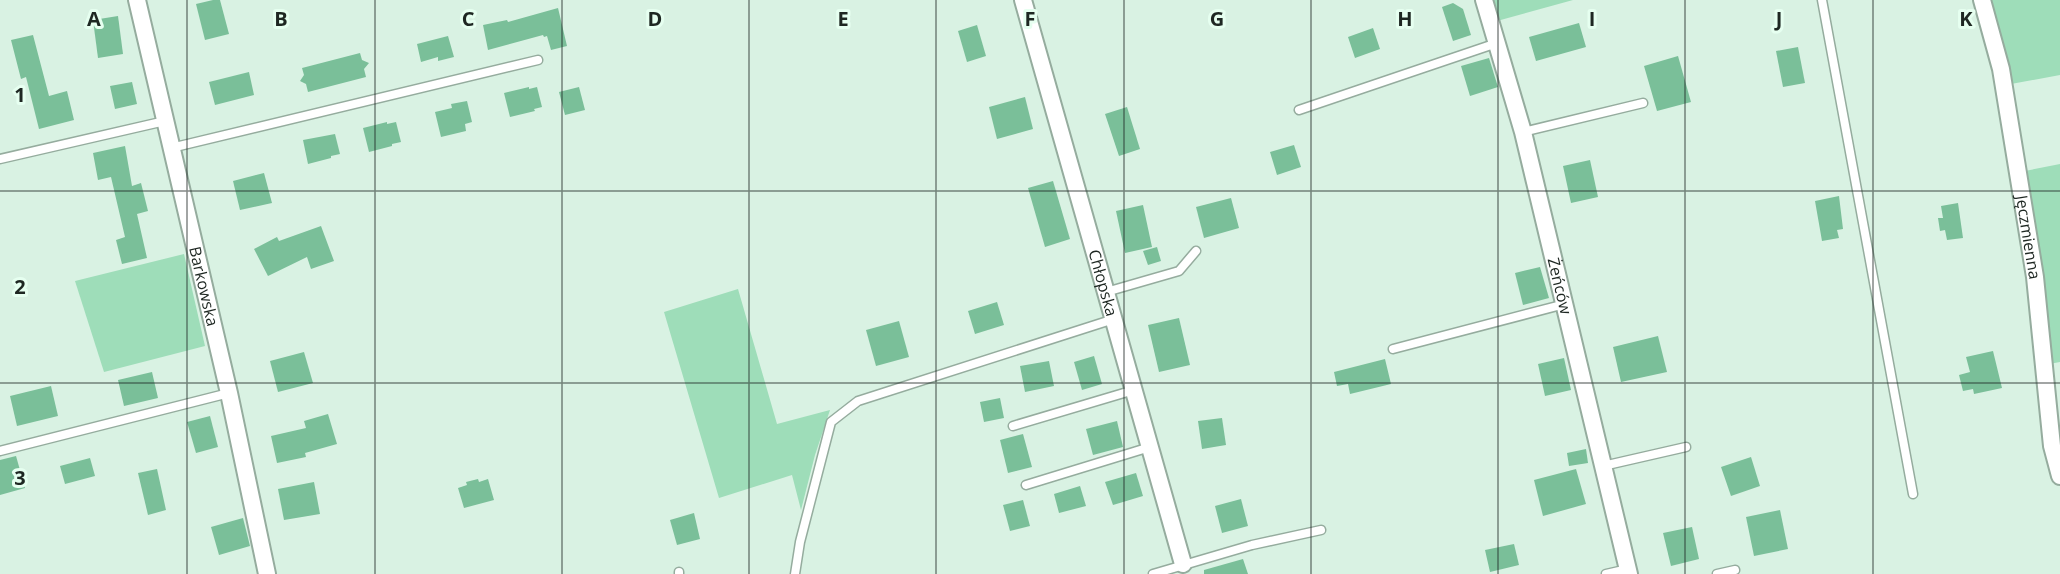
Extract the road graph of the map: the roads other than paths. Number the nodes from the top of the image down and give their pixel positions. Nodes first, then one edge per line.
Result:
1 (137, 0) edge
2 (1023, 0) edge
3 (1484, 0) edge
4 (1822, 0) edge
5 (1982, 0) edge
6 (1497, 44) junction
7 (538, 60) dead end
8 (1643, 103) dead end
9 (1299, 110) dead end
10 (165, 121) junction
11 (1523, 132) junction
12 (171, 148) junction
13 (0, 159) edge
14 (1196, 250) dead end
15 (1106, 292) junction
16 (1564, 304) junction
17 (1114, 319) junction
18 (1393, 349) dead end
19 (1134, 390) junction
20 (229, 393) junction
21 (1013, 426) dead end
22 (1150, 447) junction
23 (1686, 447) dead end
24 (0, 451) edge
25 (1603, 466) junction
26 (2060, 476) edge
27 (1026, 485) dead end
28 (1913, 494) dead end
29 (1320, 530) dead end
30 (1185, 569) edge
31 (1734, 570) dead end
32 (1629, 572) edge
33 (267, 574) edge
34 (795, 574) edge
35 (1153, 574) edge
36 (1606, 574) edge
37 (1717, 574) edge

1 - 10 street, Barkowska
2 - 15 street, Chłopska
3 - 6 street, Żeńców
4 - 28 lane
5 - 26 street, Jęczmienna
6 - 9 lane
6 - 11 street, Żeńców
7 - 12 lane
8 - 11 lane
10 - 12 street, Barkowska
10 - 13 lane
11 - 16 street, Żeńców
12 - 20 street, Barkowska
14 - 15 lane
15 - 17 street, Chłopska
16 - 18 lane
16 - 25 street, Żeńców
17 - 19 street, Chłopska
17 - 34 lane
19 - 21 lane
19 - 22 street, Chłopska
20 - 24 lane
20 - 33 street, Barkowska
22 - 27 lane
22 - 30 street, Chłopska
23 - 25 lane
25 - 32 street, Żeńców
29 - 30 lane
30 - 35 lane
31 - 37 lane
32 - 36 lane

